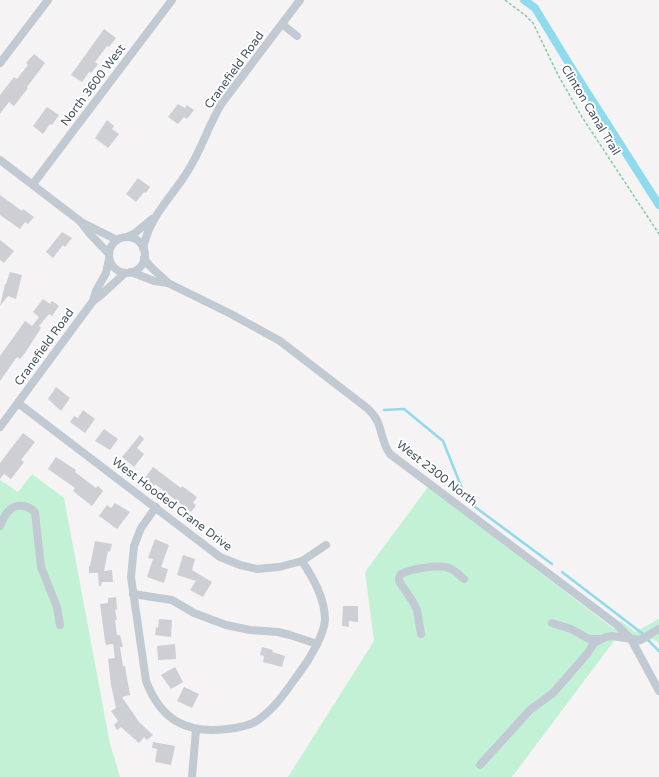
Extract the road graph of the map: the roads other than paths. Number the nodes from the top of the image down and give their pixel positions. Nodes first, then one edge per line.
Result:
1 (48, 0) edge
2 (172, 0) edge
3 (300, 0) edge
4 (282, 24) junction
5 (297, 36) dead end
6 (0, 63) edge
7 (0, 160) edge
8 (33, 184) junction
9 (154, 218) junction
10 (80, 221) junction
11 (127, 237) junction
12 (118, 240) junction
13 (143, 248) junction
14 (109, 256) junction
15 (144, 258) junction
16 (128, 272) junction
17 (168, 283) junction
18 (93, 301) junction
19 (18, 404) junction
20 (0, 427) edge
21 (156, 507) junction
22 (0, 526) edge
23 (326, 545) dead end
24 (302, 561) junction
25 (464, 580) dead end
26 (133, 594) junction
27 (552, 623) dead end
28 (60, 625) dead end
29 (659, 628) edge
30 (421, 634) dead end
31 (601, 638) junction
32 (631, 639) junction
33 (317, 644) junction
34 (659, 691) edge
35 (196, 730) junction
36 (480, 765) dead end
37 (192, 777) edge

1 - 6 street
2 - 8 street, North 3600 West
3 - 4 street, Cranefield Road
4 - 5 street
4 - 9 street, Cranefield Road
7 - 8 street
8 - 10 street
9 - 11 street, Cranefield Road
9 - 13 street, Cranefield Road
10 - 12 street
10 - 14 street
11 - 12 street
11 - 13 street
12 - 14 street
13 - 15 street
14 - 16 street
14 - 18 street, Cranefield Road
15 - 16 street
15 - 17 street
16 - 17 street
16 - 18 street, Cranefield Road
17 - 32 street, West 2300 North
18 - 19 street, Cranefield Road
19 - 20 street, Cranefield Road
19 - 21 street, West Hooded Crane Drive
21 - 24 street, West Hooded Crane Drive
21 - 26 street
22 - 28 street
23 - 24 street, West Hooded Crane Drive
24 - 33 street
25 - 30 street
26 - 33 street
26 - 35 street
27 - 31 street
29 - 32 street
31 - 32 street
31 - 36 street
32 - 34 street, West 2300 North
33 - 35 street
35 - 37 street

